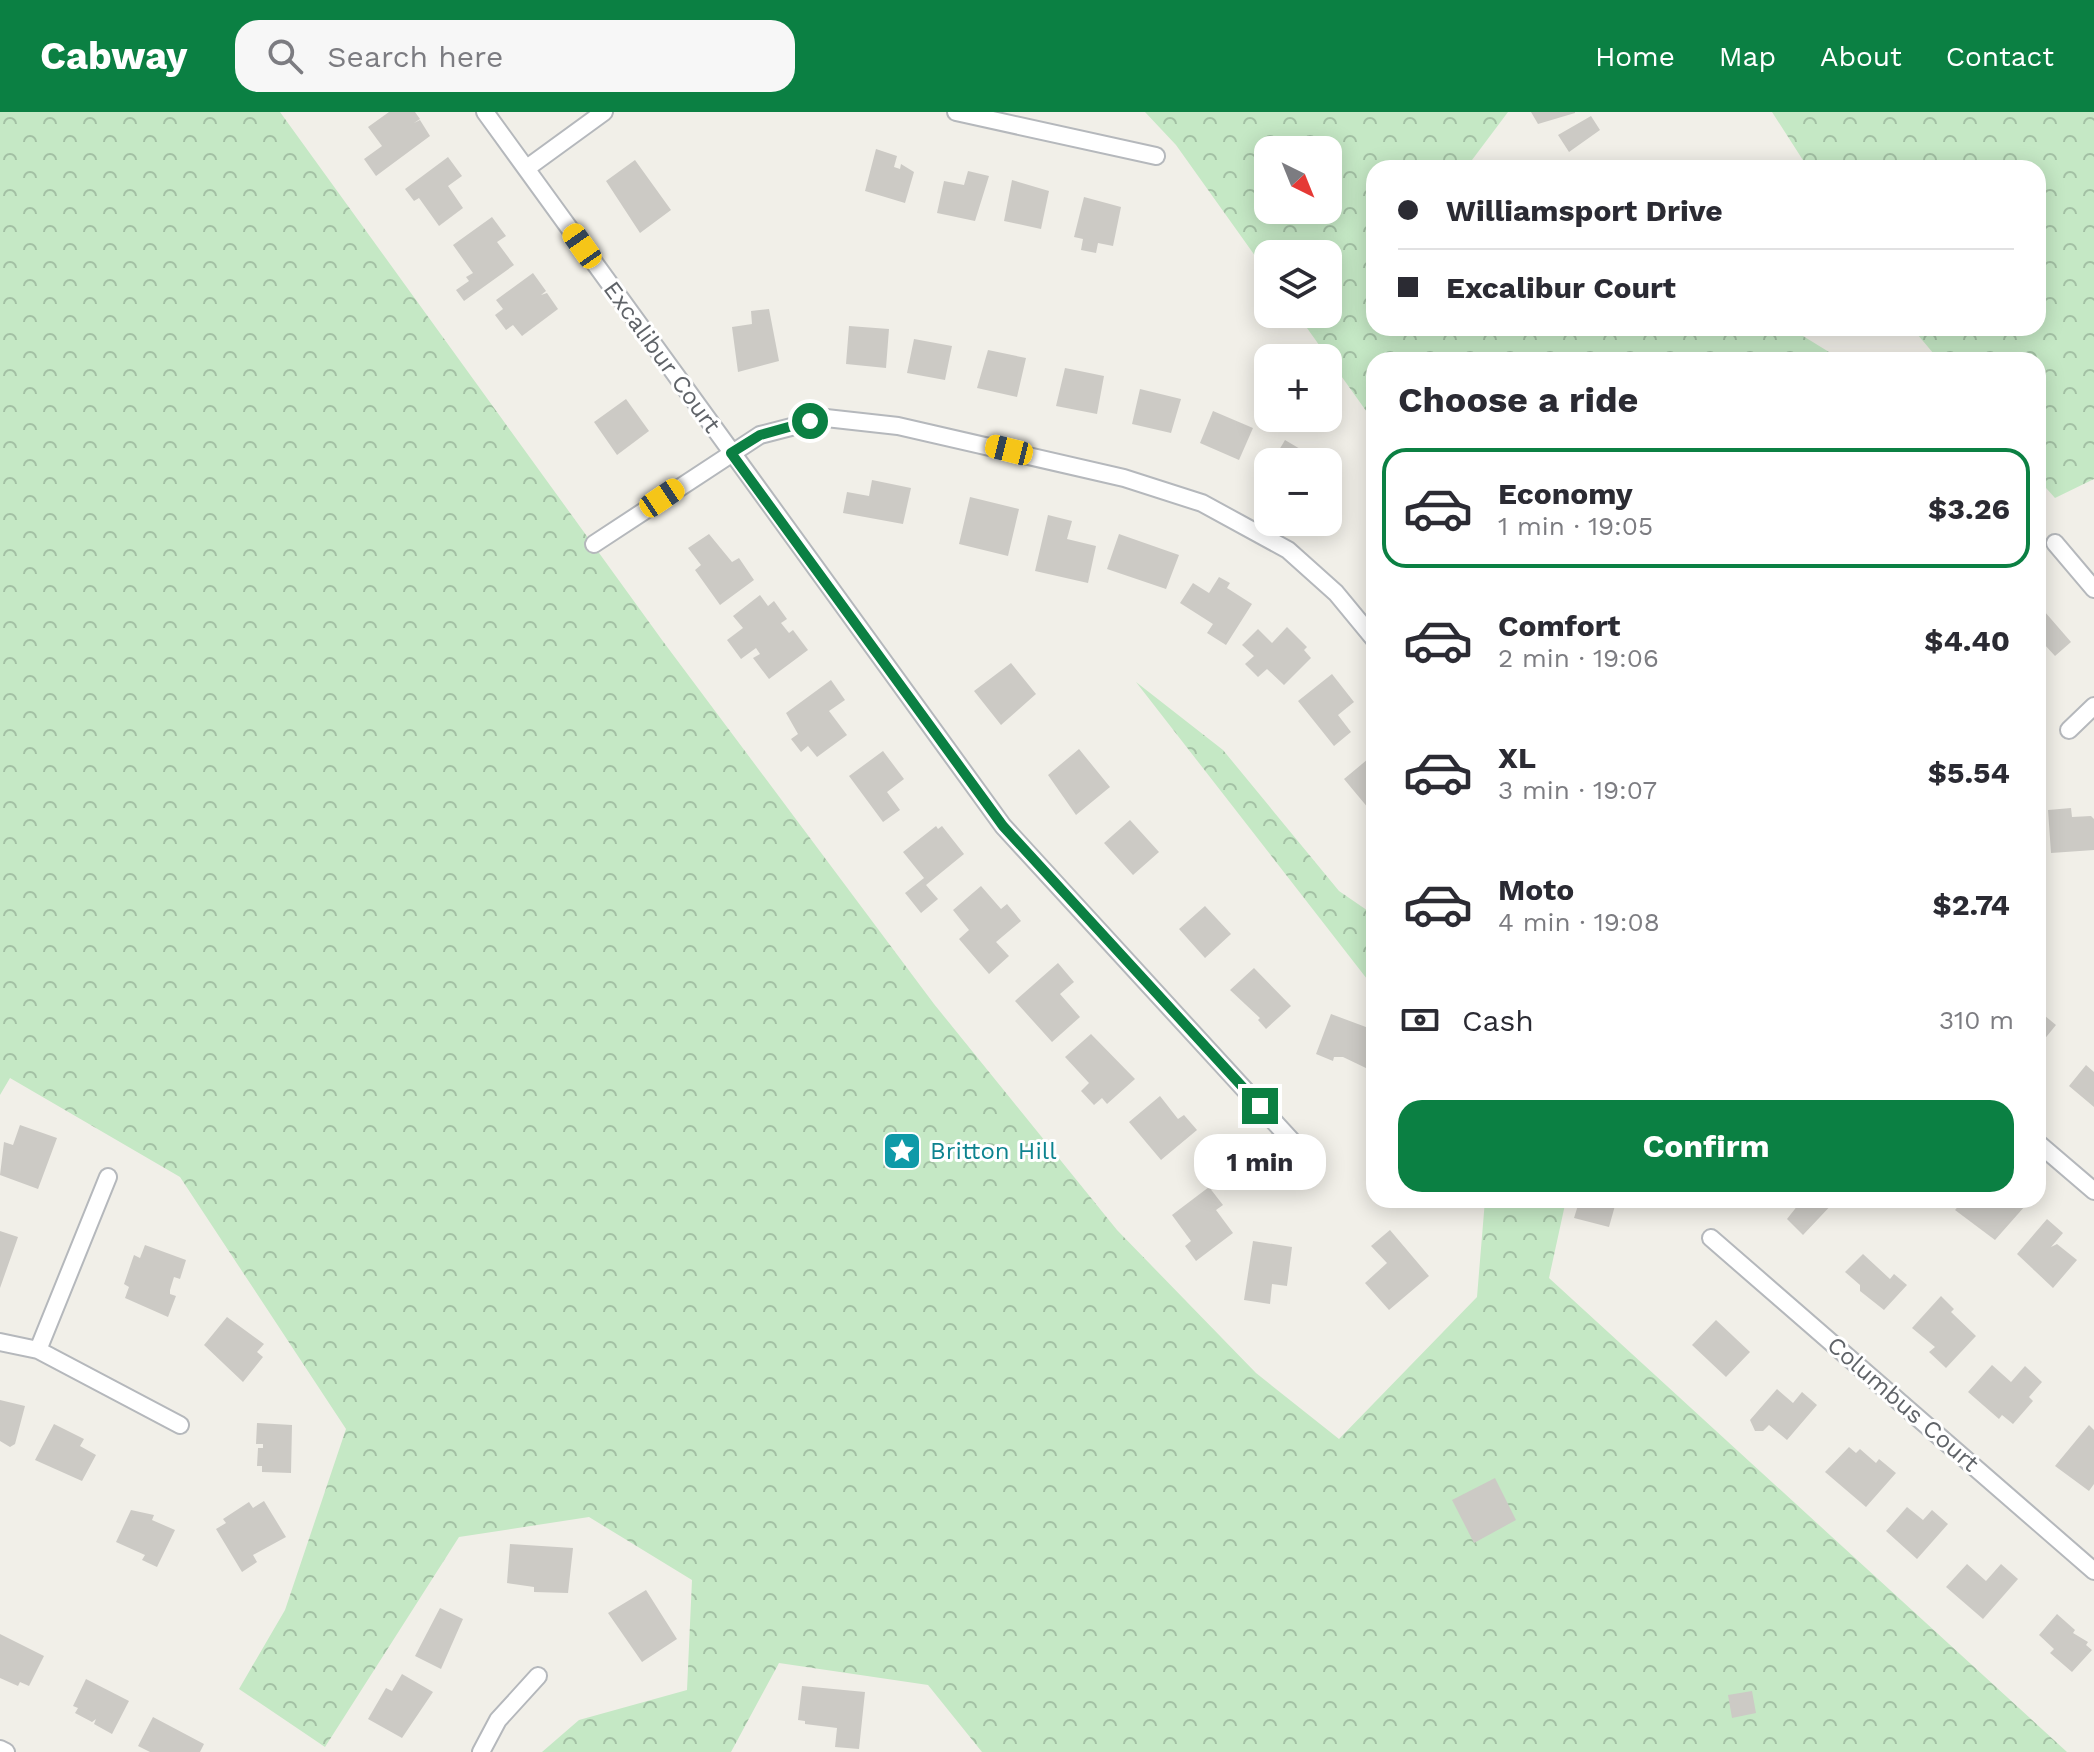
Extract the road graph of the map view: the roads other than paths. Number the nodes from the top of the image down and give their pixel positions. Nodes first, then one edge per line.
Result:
1 (485, 112) edge
2 (604, 112) edge
3 (956, 112) edge
4 (1156, 156) dead end
5 (527, 168) junction
6 (731, 453) junction
7 (2055, 543) dead end
8 (594, 544) dead end
9 (2094, 589) edge
10 (1366, 629) edge
11 (2094, 706) edge
12 (2069, 730) dead end
13 (2046, 1150) edge
14 (1302, 1152) dead end
15 (108, 1177) dead end
16 (2094, 1191) edge
17 (1711, 1238) dead end
18 (0, 1342) edge
19 (38, 1350) junction
20 (180, 1425) dead end
21 (2094, 1571) edge
22 (538, 1676) dead end
23 (0, 1749) edge
24 (6, 1752) edge
25 (481, 1752) edge

1 - 5 street, Excalibur Court
2 - 5 street
3 - 4 street
5 - 6 street, Excalibur Court
6 - 8 street
6 - 10 street
6 - 14 street, Excalibur Court
7 - 9 street
11 - 12 street
13 - 16 street
15 - 19 street
17 - 21 street, Columbus Court
18 - 19 street
19 - 20 street
22 - 25 street
23 - 24 street

